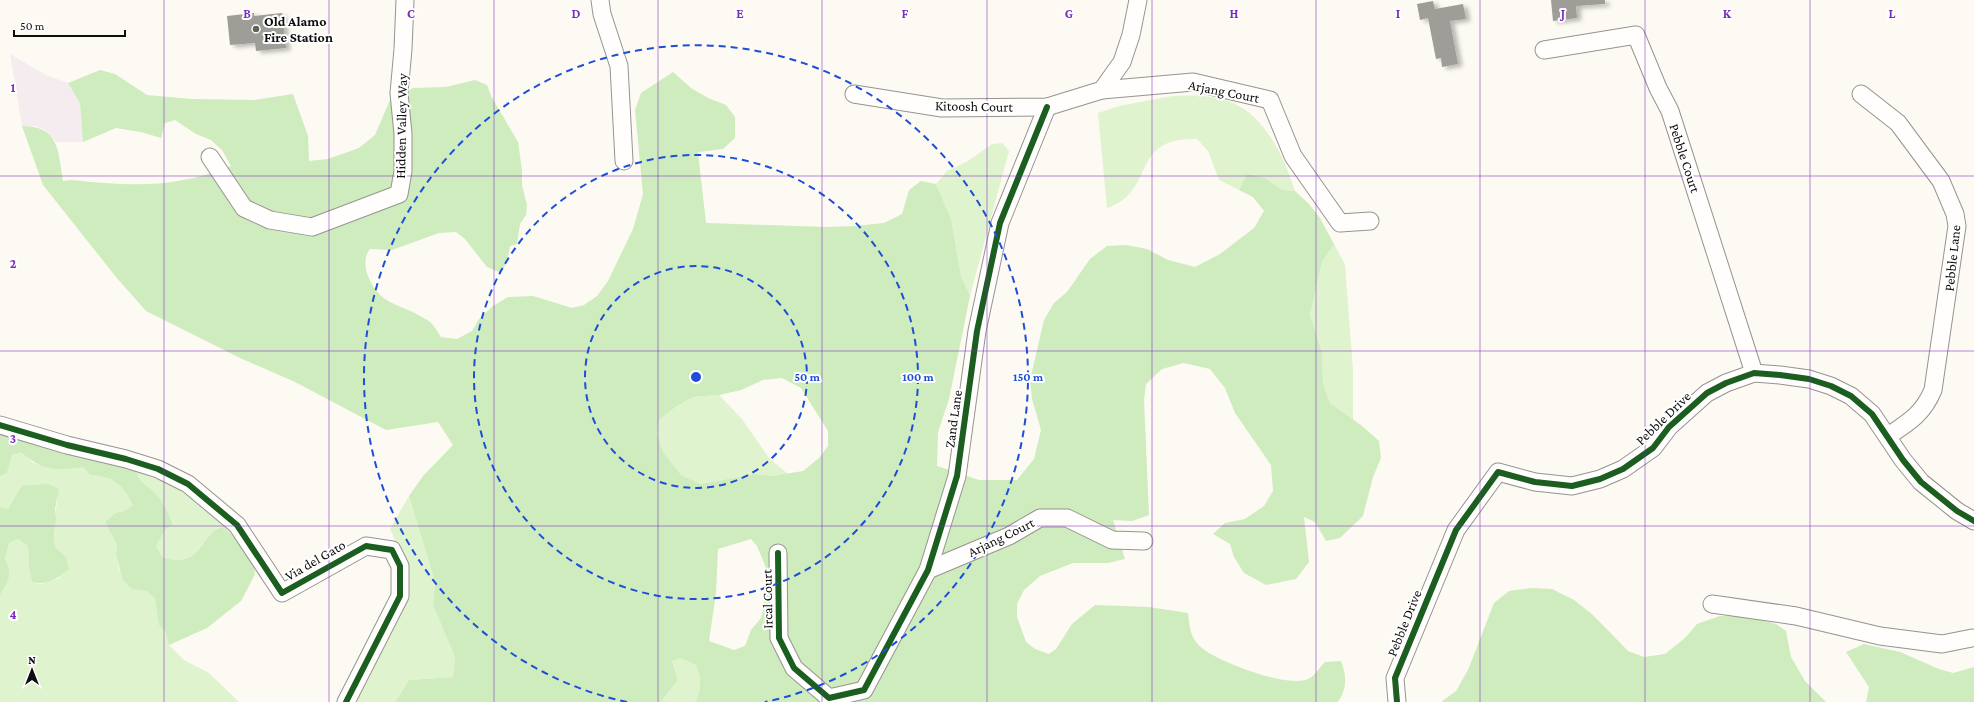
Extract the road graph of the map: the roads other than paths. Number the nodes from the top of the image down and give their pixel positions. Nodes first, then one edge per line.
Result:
1 (405, 0) edge
2 (600, 0) edge
3 (1138, 0) edge
4 (1544, 50) dead end
5 (1102, 90) junction
6 (854, 94) dead end
7 (1861, 94) dead end
8 (1048, 107) junction
9 (210, 157) dead end
10 (624, 161) dead end
11 (1370, 221) dead end
12 (1754, 373) junction
13 (0, 425) edge
14 (1888, 436) junction
15 (1974, 521) edge
16 (1144, 542) dead end
17 (778, 553) dead end
18 (928, 570) junction
19 (1712, 604) dead end
20 (1973, 638) edge
21 (829, 698) joint
22 (346, 702) edge
23 (1397, 702) edge

1 - 9 street, Hidden Valley Way
2 - 10 street
3 - 5 street
4 - 12 street, Pebble Court
5 - 8 street, Kitoosh Court
5 - 11 street, Arjang Court
6 - 8 street, Kitoosh Court
7 - 14 street, Pebble Lane
8 - 18 street, Zand Lane
12 - 14 street, Pebble Drive
12 - 23 street, Pebble Drive
13 - 22 street, Via del Gato
14 - 15 street, Pebble Drive
16 - 18 street, Arjang Court
17 - 21 street, Ircal Court
18 - 21 street, Zand Lane
19 - 20 street

